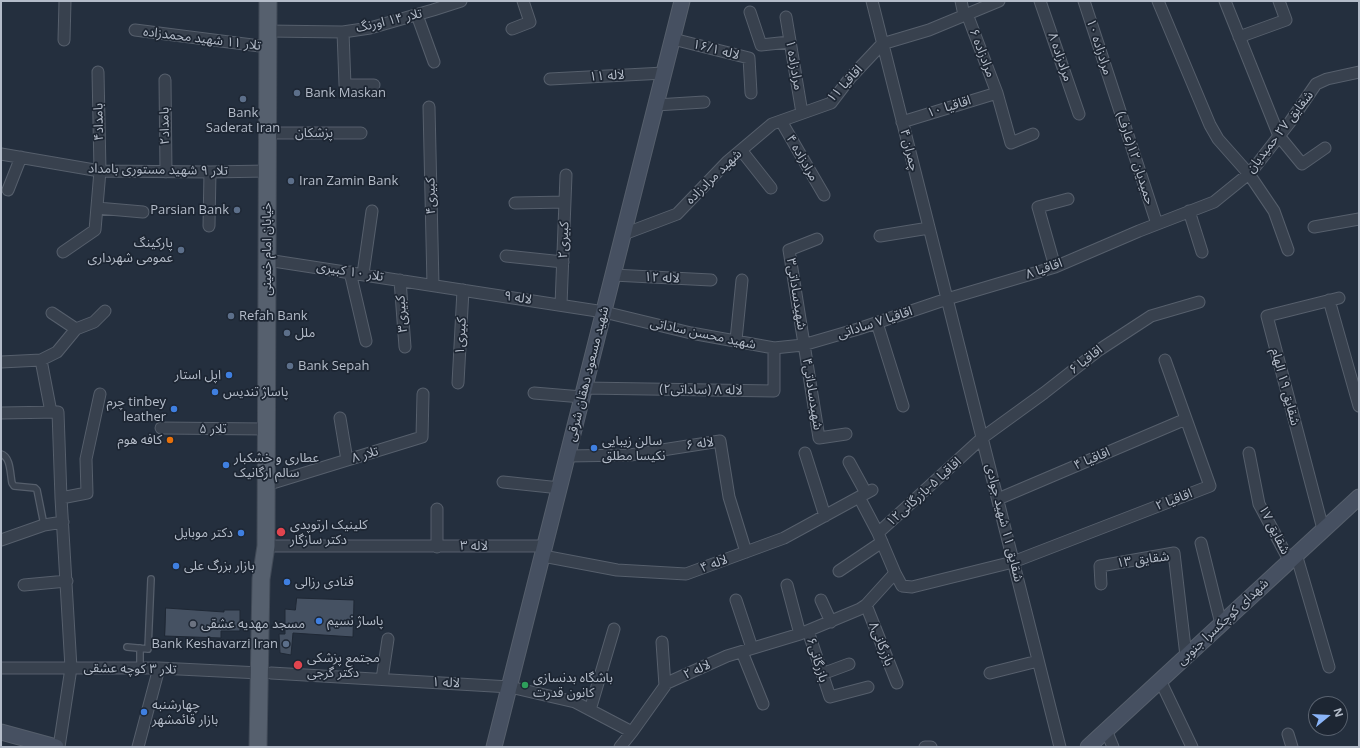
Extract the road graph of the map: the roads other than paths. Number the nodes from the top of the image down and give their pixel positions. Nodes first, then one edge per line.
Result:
1 (65, 1) edge
2 (268, 1) edge
3 (461, 1) edge
4 (523, 1) edge
5 (682, 1) edge
6 (872, 1) edge
7 (961, 1) edge
8 (999, 1) edge
9 (1040, 1) edge
10 (1084, 1) edge
11 (1158, 1) edge
12 (1225, 1) edge
13 (1279, 1) edge
14 (750, 12) dead end
15 (416, 15) junction
16 (966, 15) junction
17 (786, 17) dead end
18 (512, 29) dead end
19 (135, 30) dead end
20 (343, 32) junction
21 (1239, 37) junction
22 (268, 39) junction
23 (673, 39) junction
24 (64, 40) dead end
25 (789, 42) junction
26 (882, 44) junction
27 (434, 62) dead end
28 (98, 72) dead end
29 (1359, 72) edge
30 (664, 73) junction
31 (550, 79) dead end
32 (165, 80) dead end
33 (374, 85) dead end
34 (1114, 92) joint
35 (751, 93) dead end
36 (997, 93) junction
37 (704, 102) dead end
38 (656, 105) junction
39 (429, 107) dead end
40 (802, 113) junction
41 (1080, 114) dead end
42 (781, 121) junction
43 (902, 122) junction
44 (268, 133) junction
45 (361, 133) dead end
46 (1033, 134) dead end
47 (1279, 136) junction
48 (1325, 148) dead end
49 (741, 150) junction
50 (1, 154) edge
51 (21, 157) junction
52 (100, 171) junction
53 (267, 171) junction
54 (166, 172) junction
55 (210, 172) junction
56 (1249, 174) junction
57 (566, 175) dead end
58 (771, 188) dead end
59 (8, 190) dead end
60 (824, 195) dead end
61 (1068, 198) dead end
62 (565, 202) junction
63 (515, 203) dead end
64 (97, 208) junction
65 (372, 211) dead end
66 (1189, 211) junction
67 (143, 212) dead end
68 (1359, 219) edge
69 (1157, 224) junction
70 (209, 226) dead end
71 (1314, 227) dead end
72 (929, 228) junction
73 (1139, 231) joint
74 (624, 234) junction
75 (880, 236) dead end
76 (817, 239) dead end
77 (1288, 250) dead end
78 (63, 252) dead end
79 (1202, 252) dead end
80 (506, 256) dead end
81 (267, 260) junction
82 (563, 262) junction
83 (1055, 267) junction
84 (350, 272) junction
85 (363, 274) junction
86 (613, 275) junction
87 (400, 280) junction
88 (711, 280) dead end
89 (742, 280) dead end
90 (433, 285) junction
91 (464, 290) junction
92 (947, 299) junction
93 (1199, 302) dead end
94 (561, 305) junction
95 (105, 311) dead end
96 (604, 312) junction
97 (52, 313) dead end
98 (877, 323) junction
99 (76, 329) junction
100 (736, 340) junction
101 (366, 341) dead end
102 (804, 345) junction
103 (405, 348) dead end
104 (774, 348) junction
105 (41, 360) junction
106 (1165, 360) dead end
107 (1, 362) edge
108 (458, 383) dead end
109 (534, 393) dead end
110 (584, 393) junction
111 (100, 394) dead end
112 (423, 394) dead end
113 (903, 406) dead end
114 (1359, 406) edge
115 (51, 412) junction
116 (1, 413) edge
117 (340, 418) dead end
118 (1186, 419) junction
119 (161, 428) dead end
120 (266, 429) junction
121 (846, 434) dead end
122 (982, 438) junction
123 (805, 453) dead end
124 (1249, 453) dead end
125 (1, 454) edge
126 (568, 456) junction
127 (347, 460) junction
128 (849, 462) dead end
129 (503, 482) dead end
130 (266, 485) junction
131 (560, 488) junction
132 (866, 493) junction
133 (1359, 497) edge
134 (61, 498) junction
135 (998, 499) junction
136 (437, 509) dead end
137 (825, 516) junction
138 (63, 522) junction
139 (44, 525) junction
140 (1323, 529) junction
141 (880, 538) junction
142 (1, 540) edge
143 (1201, 544) dead end
144 (266, 546) junction
145 (437, 546) junction
146 (544, 551) junction
147 (746, 552) junction
148 (1293, 557) junction
149 (1014, 562) junction
150 (839, 571) dead end
151 (895, 573) junction
152 (151, 579) dead end
153 (67, 581) junction
154 (1101, 584) dead end
155 (24, 585) dead end
156 (787, 585) dead end
157 (736, 600) dead end
158 (822, 600) dead end
159 (866, 605) junction
160 (831, 622) junction
161 (1221, 624) junction
162 (614, 629) dead end
163 (804, 632) junction
164 (388, 639) dead end
165 (662, 642) dead end
166 (127, 647) dead end
167 (140, 648) junction
168 (747, 650) junction
169 (1186, 656) junction
170 (1038, 661) junction
171 (849, 664) dead end
172 (1329, 667) dead end
173 (1, 668) edge
174 (71, 668) junction
175 (140, 668) junction
176 (159, 668) junction
177 (265, 673) junction
178 (990, 673) dead end
179 (822, 674) junction
180 (382, 680) junction
181 (1160, 680) junction
182 (897, 683) dead end
183 (665, 686) junction
184 (868, 686) dead end
185 (510, 687) junction
186 (763, 704) dead end
187 (590, 710) junction
188 (1106, 730) junction
189 (1, 732) edge
190 (632, 732) junction
191 (1288, 734) dead end
192 (58, 747) edge
193 (138, 747) edge
194 (258, 747) edge
195 (270, 747) edge
196 (494, 747) edge
197 (620, 747) edge
198 (925, 747) edge
199 (931, 747) edge
200 (1060, 747) edge
201 (1088, 747) edge
202 (1113, 747) edge
203 (1192, 747) edge
204 (1292, 747) edge

1 - 24 street
2 - 22 main road, خیابان امام خمینی
3 - 15 street, تلار ۱۴ اورنگ
4 - 18 street
5 - 23 main road, شهید مسعود دهقان شرقی
6 - 26 street, چمران ۴
7 - 16 street, مرادزاده ۶
8 - 16 street
9 - 41 street, مرادزاده ۸
10 - 34 street, مرادزاده ۱۰
11 - 56 street
12 - 21 street
13 - 21 street
14 - 25 street
15 - 20 street, تلار ۱۴ اورنگ
15 - 27 street
16 - 26 street
16 - 36 street, مرادزاده ۶
17 - 25 street, مرادزاده ۱
19 - 22 street, تلار ۱۱ شهید محمدزاده
20 - 22 street, تلار ۱۴ اورنگ
20 - 33 street
21 - 47 street
22 - 44 main road, خیابان امام خمینی
23 - 30 main road, شهید مسعود دهقان شرقی
23 - 35 street, لاله ۱۶/۱
25 - 40 street, مرادزاده ۱
26 - 40 street, اقاقیا ۱۱
26 - 43 street, چمران ۴
28 - 52 street, بامداد۴
29 - 47 street, شقایق ۲۷ حمیدیان
30 - 31 street, لاله ۱۱
30 - 38 main road, شهید مسعود دهقان شرقی
32 - 54 street, بامداد۲
34 - 69 street, حمیدیان ۱۲(عارف)
36 - 43 street, اقاقیا ۱۰
36 - 46 street, مرادزاده ۶
37 - 38 street
38 - 74 main road, شهید مسعود دهقان شرقی
39 - 90 street, کبیری۴
40 - 42 street, شهید مرادزاده
42 - 49 street, شهید مرادزاده
42 - 60 street, مرادزاده ۴
43 - 72 street, چمران ۴
44 - 45 street, پزشکان
44 - 53 main road, خیابان امام خمینی
47 - 48 street
47 - 56 street, شقایق ۲۷ حمیدیان
49 - 58 street
49 - 74 street, شهید مرادزاده
50 - 51 street, تلار ۹ شهید مستوری بامداد
51 - 52 street, تلار ۹ شهید مستوری بامداد
51 - 59 street
52 - 54 street, تلار ۹ شهید مستوری بامداد
52 - 64 street, بامداد۴
53 - 55 street, تلار ۹ شهید مستوری بامداد
53 - 81 main road, خیابان امام خمینی
54 - 55 street, تلار ۹ شهید مستوری بامداد
55 - 70 street
56 - 66 street, شقایق ۲۷ حمیدیان
56 - 77 street
57 - 62 street, کبیری۲
61 - 83 street
62 - 63 street
62 - 82 street, کبیری۲
64 - 67 street
64 - 78 street, بامداد۴
65 - 85 street
66 - 69 street, شقایق ۲۷ حمیدیان
66 - 79 street
68 - 71 street
69 - 73 street, شقایق ۲۷ حمیدیان
72 - 75 street
72 - 92 street, چمران ۴
73 - 83 street, اقاقیا ۸
74 - 86 main road, شهید مسعود دهقان شرقی
76 - 102 street, شهیدساداتی۳
80 - 82 street
81 - 84 street, تلار ۱۰ کبیری
81 - 120 main road, خیابان امام خمینی
82 - 94 street, کبیری۲
83 - 92 street, اقاقیا ۸
84 - 85 street, تلار ۱۰ کبیری
84 - 101 street
85 - 87 street, تلار ۱۰ کبیری
86 - 88 street, لاله ۱۲
86 - 96 main road, شهید مسعود دهقان شرقی
87 - 90 street, تلار ۱۰ کبیری
87 - 103 street, کبیری۳
89 - 100 street
90 - 91 street, لاله ۹
91 - 94 street, لاله ۹
91 - 108 street, کبیری۱
92 - 98 street, اقاقیا ۷ ساداتی
92 - 122 street, شقایق ۱۱ شهید جوادی
93 - 122 street, اقاقیا ۶
94 - 96 street, لاله ۹
95 - 99 street
96 - 100 street, شهید محسن ساداتی
96 - 110 main road, شهید مسعود دهقان شرقی
97 - 99 street
98 - 102 street, اقاقیا ۷ ساداتی
98 - 113 street
99 - 105 street
100 - 104 street, شهید محسن ساداتی
102 - 104 street, شهید محسن ساداتی
102 - 121 street, شهیدساداتی۴
104 - 110 street, لاله ۸ (ساداتی۲)
105 - 107 street
105 - 115 street
106 - 118 street, اقاقیا ۲
109 - 110 street
110 - 126 main road, شهید مسعود دهقان شرقی
111 - 134 street
112 - 127 street, تلار ۸
114 - 140 street, شقایق ۱۹ الهام
115 - 116 street
115 - 134 street
117 - 127 street
118 - 135 street, اقاقیا ۴
118 - 149 street, اقاقیا ۲
119 - 120 street, تلار ۵
120 - 130 main road, خیابان امام خمینی
122 - 135 street, شقایق ۱۱ شهید جوادی
122 - 141 street, اقاقیا ۵-بازرگانی۱۲
123 - 137 street
124 - 148 street, شقایق ۱۷
125 - 139 lane
126 - 131 main road, شهید مسعود دهقان شرقی
126 - 147 street, لاله ۶
127 - 130 street, تلار ۸
128 - 132 street, اقاقیا ۵-بازرگانی۱۲
129 - 131 street
130 - 144 main road, خیابان امام خمینی
131 - 146 main road, شهید مسعود دهقان شرقی
132 - 137 street, لاله ۴
132 - 141 street, اقاقیا ۵-بازرگانی۱۲
133 - 140 main road, شهدای کوچکسرا جنوبی
134 - 138 street
135 - 149 street, شقایق ۱۱ شهید جوادی
136 - 145 street
137 - 147 street, لاله ۴
138 - 139 street
138 - 153 street
139 - 142 street
140 - 148 main road, شهدای کوچکسرا جنوبی
141 - 150 street
141 - 151 street
143 - 161 street
144 - 145 street, لاله ۳
144 - 177 main road, خیابان امام خمینی
145 - 146 street, لاله ۳
146 - 147 street, لاله ۴
146 - 185 main road, شهید مسعود دهقان شرقی
148 - 161 main road, شهدای کوچکسرا جنوبی
148 - 172 street, شقایق ۱۷
149 - 151 street
149 - 170 street, شقایق ۱۱ شهید جوادی
151 - 159 street, لاله ۲
152 - 167 lane
153 - 155 street
153 - 174 street
154 - 169 street, شقایق ۱۳
156 - 163 street, بازرگانی۶
157 - 168 street
158 - 160 street
159 - 160 street, لاله ۲
159 - 182 street, بازرگانی۸
160 - 163 street, لاله ۲
161 - 169 main road, شهدای کوچکسرا جنوبی
162 - 187 street
163 - 168 street, لاله ۲
163 - 179 street, بازرگانی۶
164 - 180 street
165 - 183 street
166 - 167 lane
167 - 175 lane
168 - 183 street, لاله ۲
168 - 186 street
169 - 181 main road, شهدای کوچکسرا جنوبی
170 - 178 street
170 - 200 street, شقایق ۱۱ شهید جوادی
171 - 179 street
173 - 174 street, تلار ۳ کوچه عشقی
174 - 175 street, تلار ۳ کوچه عشقی
174 - 192 street
175 - 176 street, تلار ۳ کوچه عشقی
176 - 177 street, تلار ۳ کوچه عشقی
176 - 193 street
177 - 180 street, تلار ۳ کوچه عشقی
177 - 194 main road, خیابان امام خمینی
177 - 195 main road, خیابان امام خمینی
179 - 184 street, بازرگانی۶
180 - 185 street, لاله ۱
181 - 188 main road, شهدای کوچکسرا جنوبی
181 - 203 street
183 - 190 street, لاله ۲
185 - 187 street
185 - 196 main road, شهید مسعود دهقان شرقی
187 - 190 street
188 - 201 main road, شهدای کوچکسرا جنوبی
188 - 202 street
189 - 192 main road
190 - 197 street, لاله ۲
191 - 204 street
198 - 199 street

